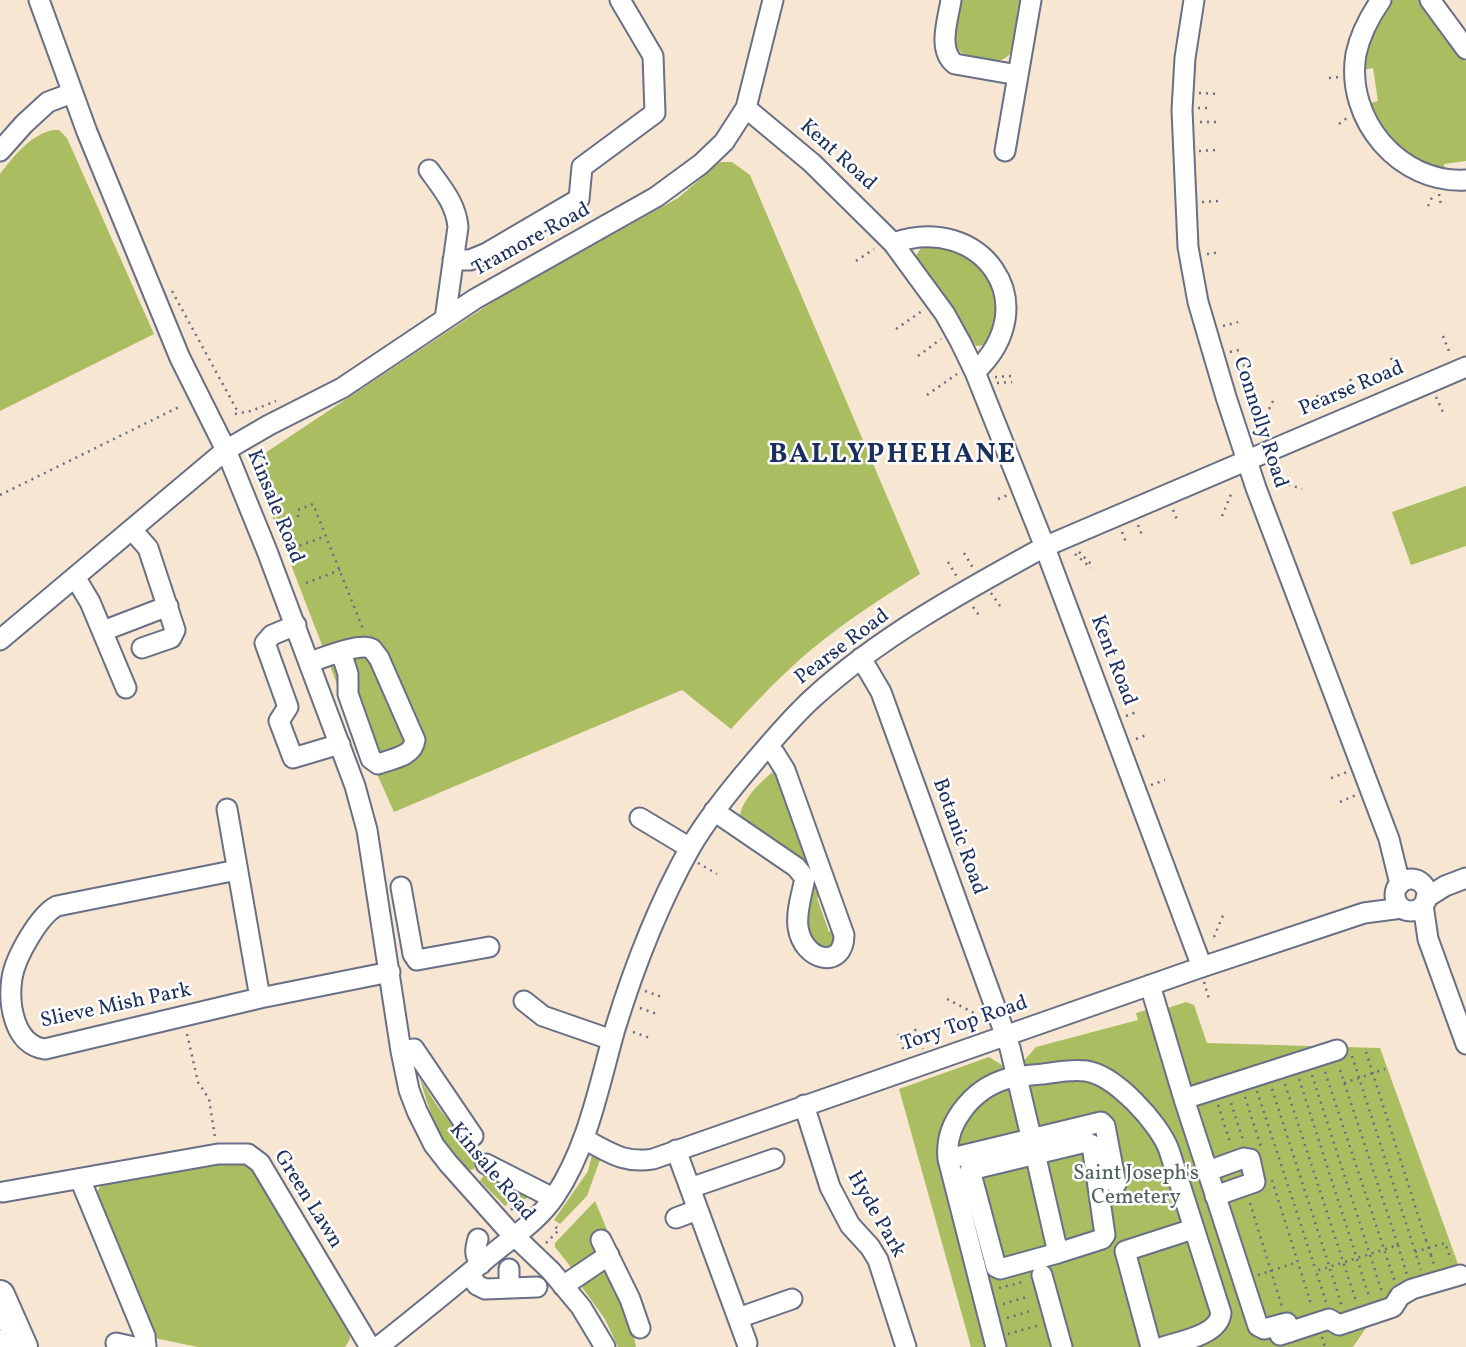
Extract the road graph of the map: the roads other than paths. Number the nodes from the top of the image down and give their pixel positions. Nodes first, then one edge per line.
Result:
1 (39, 0) edge
2 (620, 0) edge
3 (774, 0) edge
4 (951, 0) edge
5 (1031, 0) edge
6 (1194, 0) edge
7 (1381, 0) edge
8 (1430, 0) edge
9 (1466, 50) edge
10 (1017, 75) junction
11 (72, 93) junction
12 (746, 108) junction
13 (2, 146) edge
14 (1006, 152) dead end
15 (429, 170) dead end
16 (1466, 180) edge
17 (887, 243) junction
18 (453, 260) junction
19 (445, 319) junction
20 (1466, 367) edge
21 (979, 375) junction
22 (226, 450) junction
23 (1246, 460) junction
24 (132, 531) junction
25 (1045, 547) junction
26 (75, 577) junction
27 (168, 606) junction
28 (296, 625) junction
29 (103, 631) junction
30 (0, 640) edge
31 (142, 648) dead end
32 (352, 649) junction
33 (861, 658) junction
34 (310, 662) junction
35 (126, 688) dead end
36 (340, 744) junction
37 (767, 747) junction
38 (227, 809) dead end
39 (714, 811) junction
40 (640, 818) dead end
41 (690, 848) junction
42 (237, 870) junction
43 (1464, 879) edge
44 (401, 887) dead end
45 (1411, 894) junction
46 (489, 947) dead end
47 (413, 954) junction
48 (389, 965) junction
49 (1202, 967) junction
50 (1150, 985) junction
51 (260, 998) junction
52 (524, 1001) dead end
53 (1461, 1017) edge
54 (1005, 1035) junction
55 (612, 1040) junction
56 (1466, 1044) edge
57 (401, 1051) junction
58 (1285, 1067) road end
59 (1018, 1077) junction
60 (1184, 1099) junction
61 (804, 1105) junction
62 (473, 1136) dead end
63 (584, 1139) junction
64 (1034, 1146) junction
65 (676, 1150) junction
66 (774, 1159) dead end
67 (948, 1159) junction
68 (486, 1164) dead end
69 (80, 1179) junction
70 (1211, 1183) junction
71 (1116, 1184) dead end
72 (690, 1188) junction
73 (1183, 1191) junction
74 (3, 1192) dead end
75 (553, 1198) junction
76 (698, 1210) junction
77 (676, 1217) dead end
78 (1193, 1229) junction
79 (520, 1236) junction
80 (478, 1239) dead end
81 (1058, 1253) junction
82 (475, 1269) junction
83 (1458, 1276) road end
84 (563, 1286) junction
85 (537, 1287) dead end
86 (1048, 1294) road end
87 (0, 1295) edge
88 (792, 1299) dead end
89 (738, 1318) junction
90 (990, 1322) edge
91 (640, 1328) dead end
92 (1289, 1328) junction
93 (1262, 1340) dead end
94 (747, 1343) dead end
95 (23, 1347) edge
96 (146, 1347) edge
97 (370, 1347) edge
98 (377, 1347) edge
99 (605, 1347) edge
100 (906, 1347) edge
101 (1062, 1347) edge
102 (1151, 1347) edge
103 (1163, 1347) edge

1 - 11 street, Kinsale Road
2 - 18 street
3 - 12 street, Tramore Road
4 - 10 street
5 - 10 street
6 - 23 street, Connolly Road
7 - 16 street
8 - 9 street
10 - 14 street
11 - 13 street
11 - 22 street, Kinsale Road
12 - 17 street, Kent Road
12 - 19 street, Tramore Road
15 - 18 street
17 - 21 street, Kent Road
17 - 21 street
18 - 19 street
19 - 22 street, Tramore Road
20 - 23 street, Pearse Road
21 - 25 street, Kent Road
22 - 24 street, Tramore Road
22 - 28 street, Kinsale Road
23 - 25 street, Pearse Road
23 - 45 street, Connolly Road
24 - 26 street, Tramore Road
24 - 27 street
25 - 33 street, Pearse Road
25 - 49 street, Kent Road
26 - 29 street
26 - 30 street, Tramore Road
27 - 29 street
27 - 31 street
28 - 34 street, Kinsale Road
28 - 36 street
29 - 35 street
32 - 32 street
32 - 34 street
33 - 37 street, Pearse Road
33 - 54 street, Botanic Road
34 - 36 street, Kinsale Road
36 - 48 street, Kinsale Road
37 - 39 street, Pearse Road
37 - 39 street
38 - 42 street
39 - 41 street, Pearse Road
40 - 41 street
41 - 55 street, Pearse Road
42 - 51 street
42 - 51 street, Slieve Mish Park
43 - 45 street, Tory Top Road
44 - 47 street
45 - 49 street, Tory Top Road
45 - 53 street, Connolly Road
46 - 47 street, Slieve Mish Park
47 - 48 street, Slieve Mish Park
48 - 51 street, Slieve Mish Park
48 - 57 street, Kinsale Road
49 - 50 street, Tory Top Road
50 - 54 street, Tory Top Road
50 - 60 street
52 - 55 street
53 - 56 street, Connolly Road
54 - 59 street, Botanic Road
54 - 61 street, Tory Top Road
55 - 63 street, Pearse Road
57 - 62 street, Kinsale Road
57 - 79 street, Kinsale Road
58 - 60 street
59 - 64 street, Botanic Road
59 - 67 street
59 - 73 street
60 - 70 street
61 - 65 street, Tory Top Road
61 - 100 street, Hyde Park
63 - 65 street, Tory Top Road
63 - 75 street, Pearse Road
64 - 67 street
64 - 71 street
64 - 81 street, Botanic Road
64 - 81 street
64 - 81 street
65 - 72 street
66 - 72 street
67 - 90 street
68 - 75 street, Kinsale Road
69 - 74 street, Green Lawn
69 - 96 street
69 - 97 street, Green Lawn
70 - 70 street
70 - 73 street
70 - 92 street
72 - 76 street
73 - 78 street
75 - 79 street, Pearse Road
76 - 77 street
76 - 89 street
78 - 102 street
78 - 103 street
79 - 82 street
79 - 84 street, Kinsale Road
80 - 82 street
82 - 85 street
82 - 98 street
83 - 92 street
84 - 91 street
84 - 99 street, Kinsale Road
86 - 101 street
87 - 95 highway
88 - 89 street
89 - 94 street
92 - 93 street

